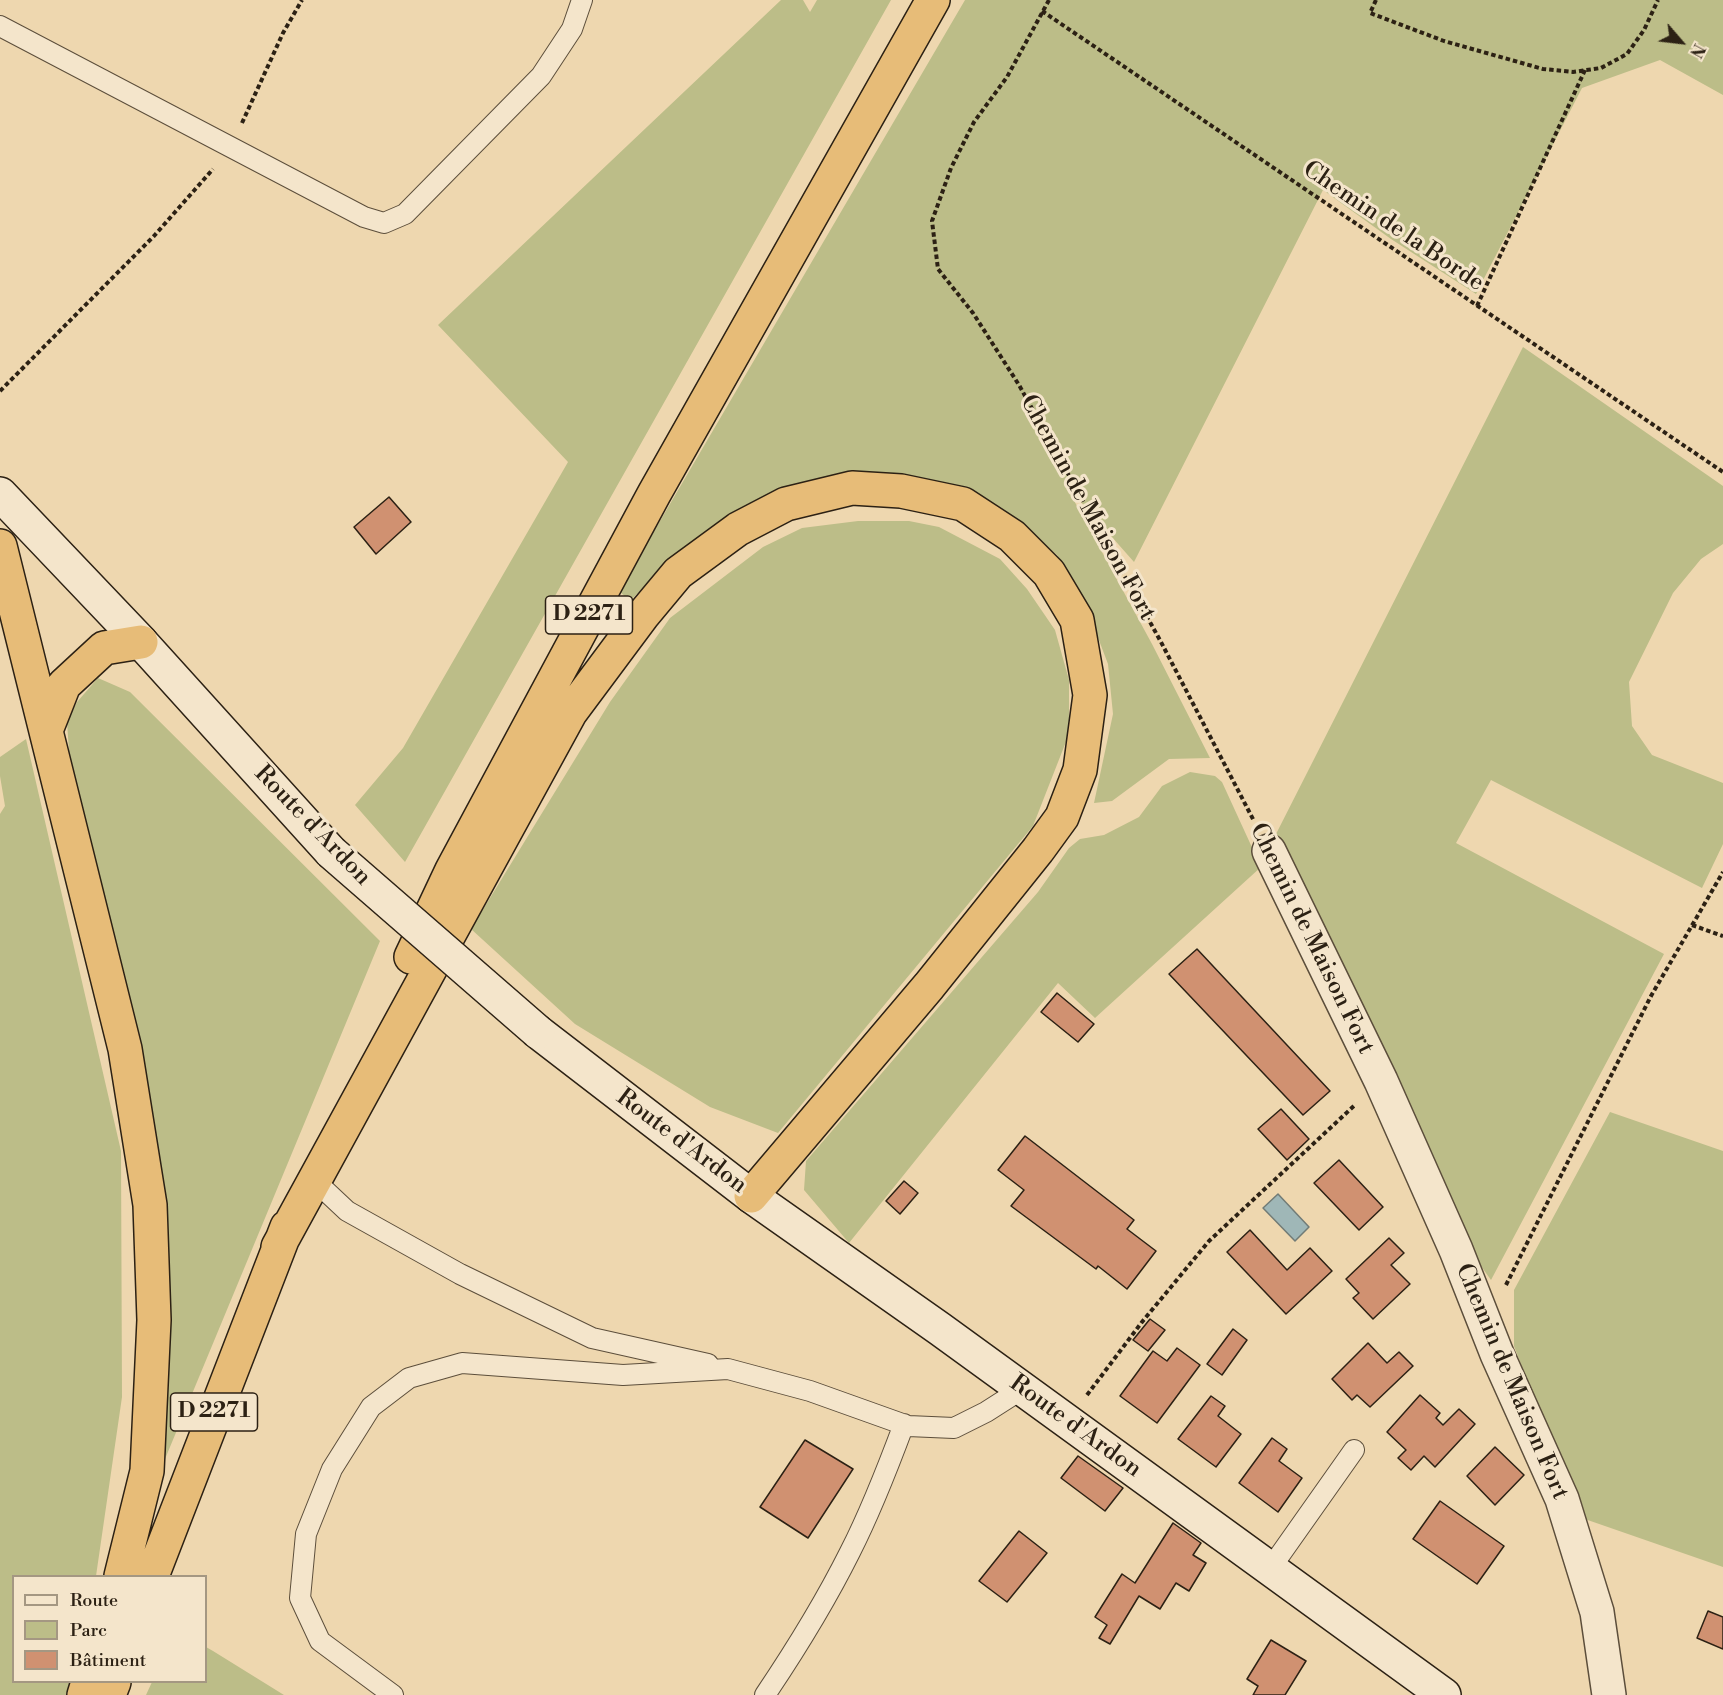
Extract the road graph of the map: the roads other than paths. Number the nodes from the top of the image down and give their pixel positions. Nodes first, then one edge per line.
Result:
1 (582, 0) edge
2 (933, 0) edge
3 (0, 26) edge
4 (0, 494) edge
5 (2, 560) edge
6 (141, 642) junction
7 (47, 728) junction
8 (1269, 851) road end
9 (314, 1180) junction
10 (751, 1196) junction
11 (278, 1247) junction
12 (728, 1369) junction
13 (1022, 1389) junction
14 (904, 1424) junction
15 (1354, 1450) dead end
16 (1270, 1569) junction
17 (121, 1575) edge
18 (152, 1575) edge
19 (393, 1695) edge
20 (765, 1695) edge
21 (1444, 1695) edge
22 (1609, 1695) edge

1 - 3 lane
2 - 11 highway, D 2271
4 - 6 street, Route d'Ardon
5 - 7 highway
6 - 7 highway
6 - 10 street, Route d'Ardon, bridge
7 - 17 highway
8 - 22 street, Chemin de Maison Fort
9 - 10 highway
9 - 11 highway
9 - 12 lane
10 - 13 street, Route d'Ardon
11 - 18 highway, D 2271
12 - 14 lane
12 - 19 lane
13 - 14 lane
13 - 16 street, Route d'Ardon
14 - 20 lane
15 - 16 lane
16 - 21 street, Route d'Ardon

